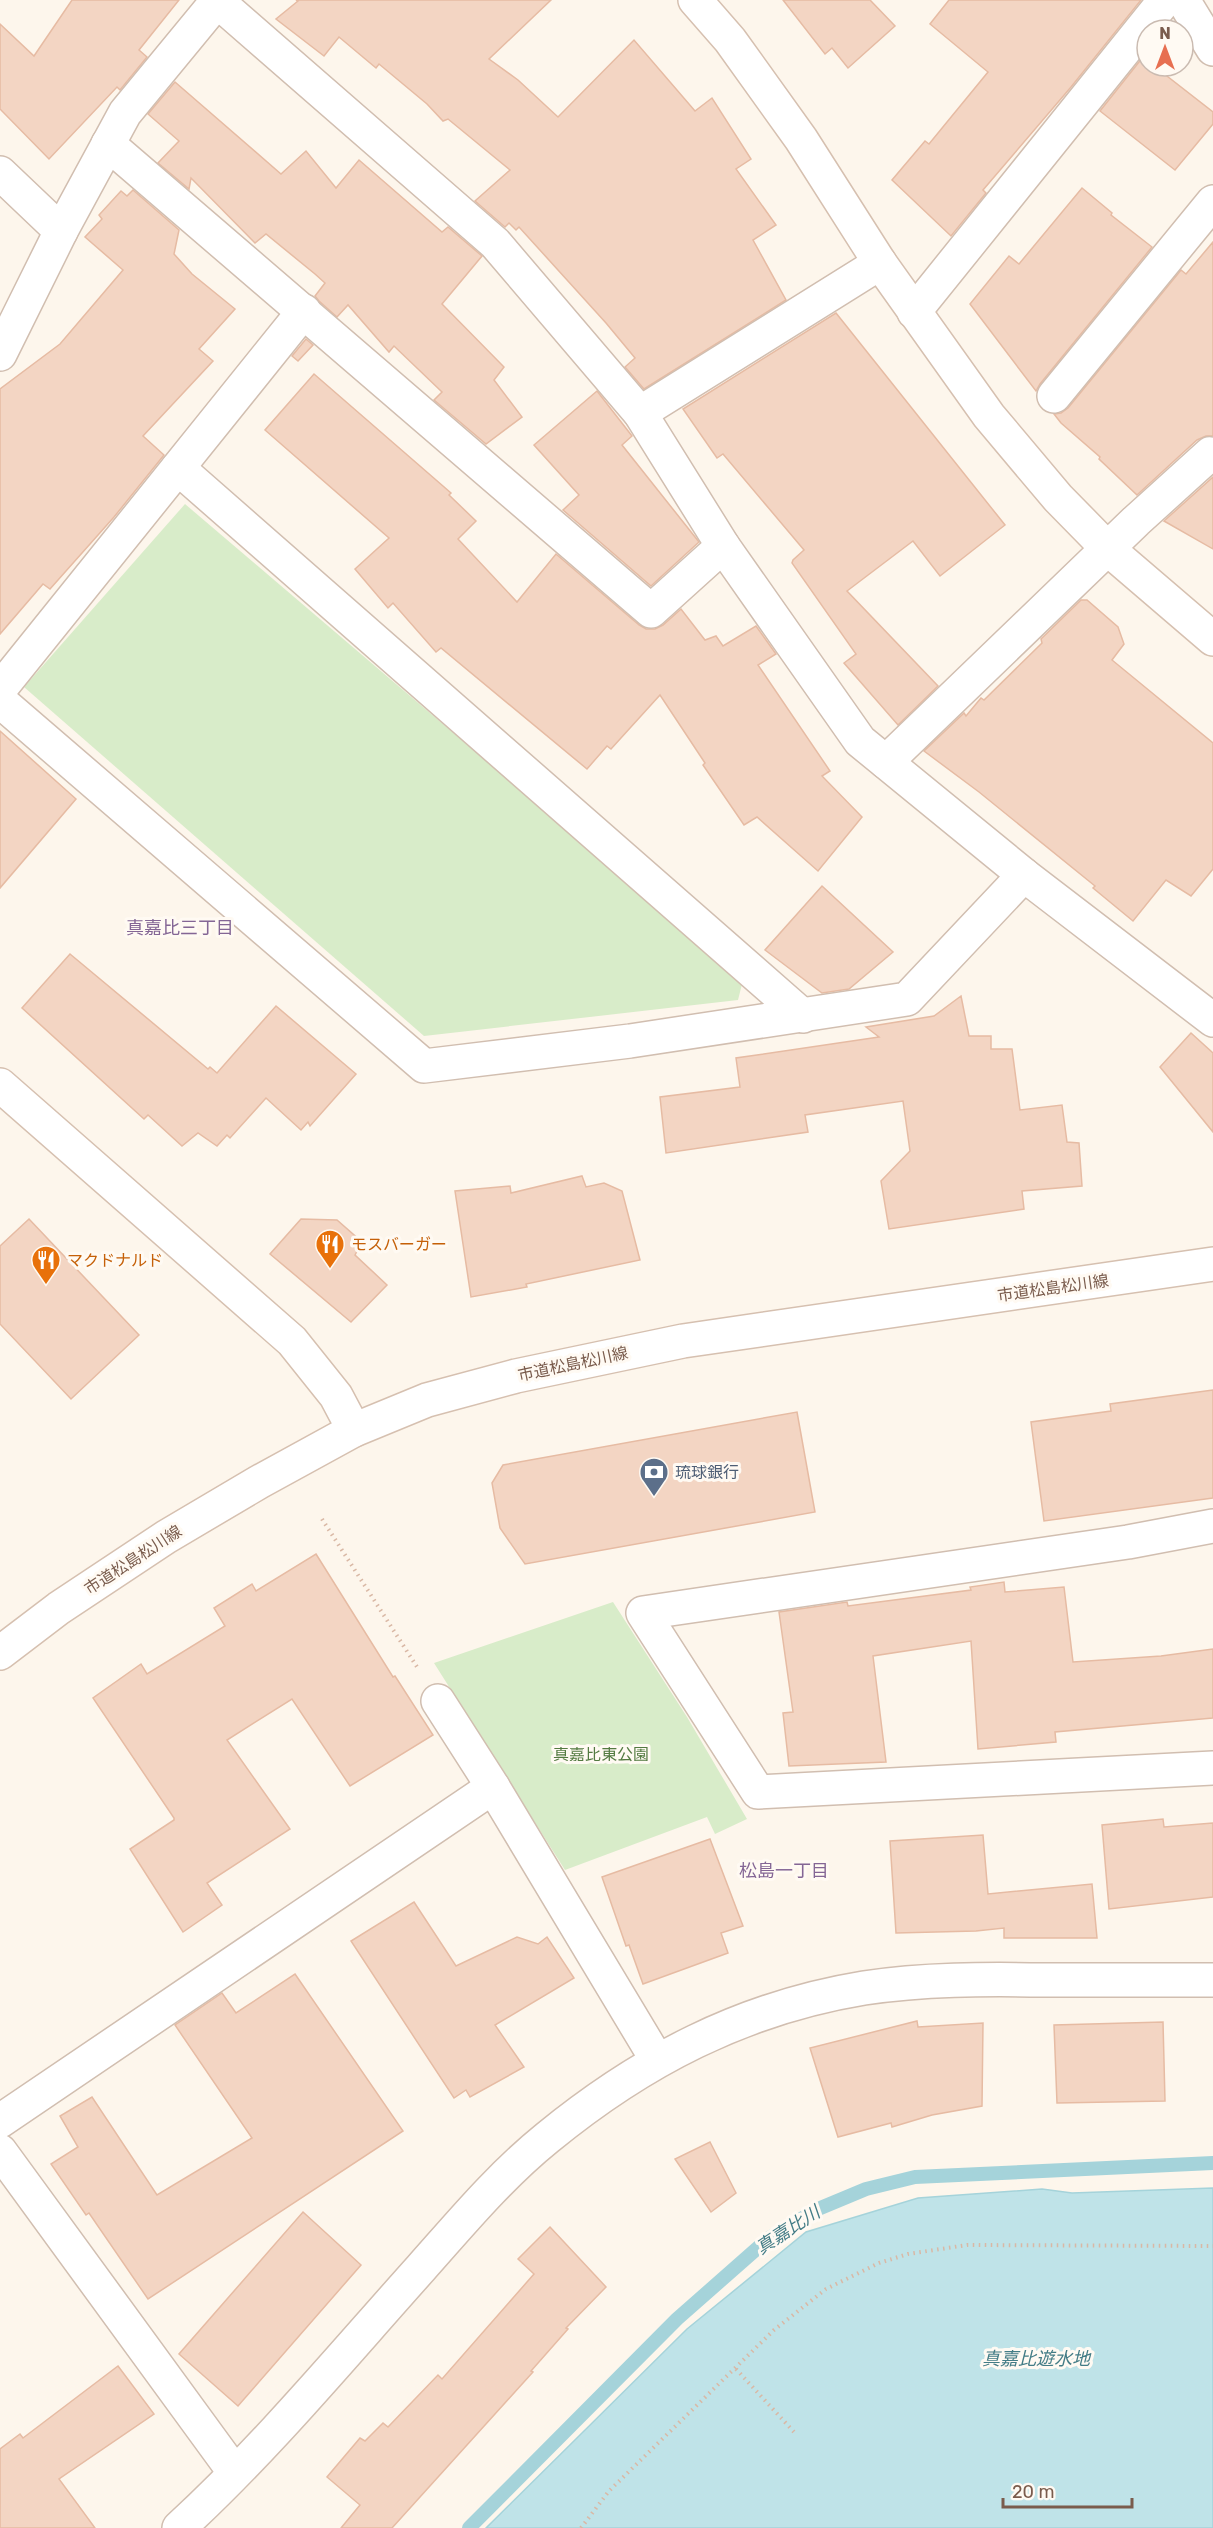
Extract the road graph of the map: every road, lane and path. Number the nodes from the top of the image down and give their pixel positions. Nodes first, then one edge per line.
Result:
1 (217, 0) edge
2 (695, 0) edge
3 (1165, 0) edge
4 (1183, 0) edge
5 (1213, 49) edge
6 (108, 144) junction
7 (0, 173) edge
8 (1213, 201) edge
9 (60, 231) junction
10 (880, 264) junction
11 (304, 311) junction
12 (914, 312) junction
13 (0, 354) edge
14 (1054, 396) dead end
15 (640, 413) junction
16 (1213, 455) edge
17 (178, 468) junction
18 (723, 546) junction
19 (1108, 549) junction
20 (1213, 639) edge
21 (0, 689) edge
22 (0, 701) edge
23 (886, 762) junction
24 (1024, 875) junction
25 (803, 1016) junction
26 (1213, 1020) edge
27 (0, 1085) edge
28 (1213, 1264) edge
29 (354, 1430) junction
30 (322, 1519) dead end
31 (1213, 1526) edge
32 (0, 1653) edge
33 (438, 1701) joint
34 (1213, 1768) edge
35 (493, 1787) junction
36 (1213, 1980) edge
37 (657, 2060) junction
38 (0, 2121) edge
39 (0, 2151) edge
40 (1213, 2246) edge
41 (736, 2369) junction
42 (794, 2432) dead end
43 (235, 2473) junction
44 (179, 2528) edge
45 (581, 2528) edge

1 - 6 street
1 - 15 street
2 - 10 street
3 - 12 street
4 - 5 street
6 - 9 street
6 - 11 street
7 - 9 street
8 - 14 street
9 - 13 street
10 - 12 street
10 - 15 street
11 - 17 street
11 - 18 street
12 - 19 street
15 - 18 street
16 - 19 street
17 - 21 street
17 - 25 street
18 - 23 street
19 - 20 street
19 - 23 street
22 - 25 street
23 - 24 street
24 - 25 street
24 - 26 street
27 - 29 street
28 - 29 street, 市道松島松川線
29 - 32 street, 市道松島松川線
30 - 33 path
31 - 34 street
33 - 35 street
35 - 37 street
35 - 38 street
36 - 37 street
37 - 43 street
39 - 43 street
40 - 41 path
41 - 42 path
41 - 45 path
43 - 44 street

